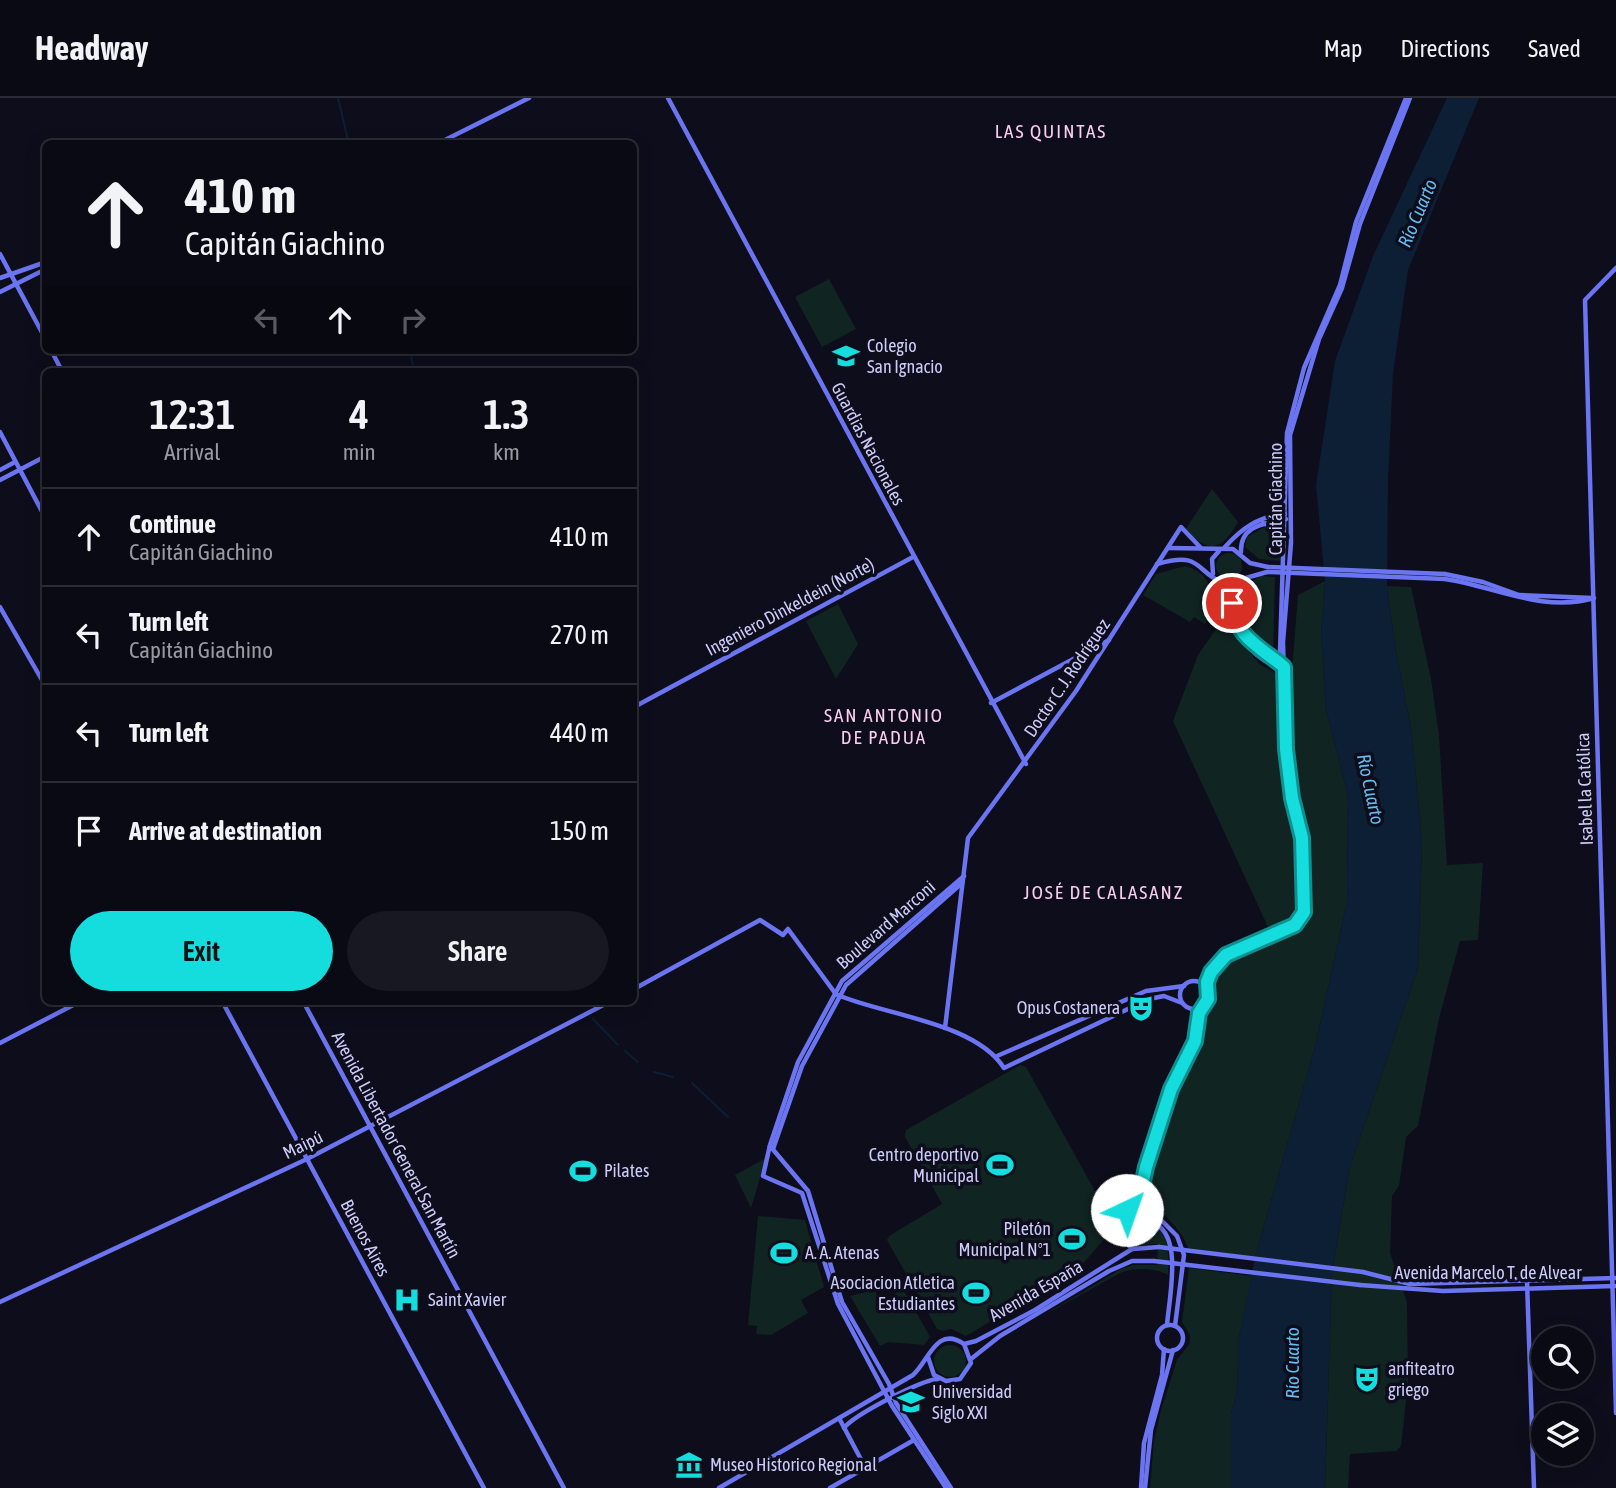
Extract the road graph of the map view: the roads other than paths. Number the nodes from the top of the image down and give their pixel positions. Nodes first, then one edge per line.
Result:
1 (529, 98) edge
2 (668, 98) edge
3 (1408, 98) edge
4 (445, 140) edge
5 (0, 254) edge
6 (42, 263) edge
7 (1616, 268) edge
8 (42, 271) edge
9 (11, 274) junction
10 (0, 278) edge
11 (16, 284) junction
12 (0, 292) edge
13 (42, 333) edge
14 (0, 432) edge
15 (42, 458) edge
16 (15, 462) junction
17 (0, 470) edge
18 (20, 470) junction
19 (0, 480) edge
20 (42, 511) edge
21 (1286, 517) junction
22 (1262, 523) junction
23 (1200, 547) junction
24 (1168, 548) junction
25 (1221, 550) junction
26 (1242, 555) junction
27 (913, 557) junction
28 (1284, 558) junction
29 (1157, 564) junction
30 (1268, 570) junction
31 (1215, 578) junction
32 (1241, 579) junction
33 (1594, 598) junction
34 (0, 607) edge
35 (1110, 639) junction
36 (1281, 666) junction
37 (42, 680) edge
38 (637, 704) edge
39 (991, 704) junction
40 (1026, 764) junction
41 (964, 876) junction
42 (962, 883) junction
43 (1200, 982) junction
44 (1184, 986) junction
45 (637, 987) edge
46 (1208, 991) junction
47 (837, 995) junction
48 (1182, 1003) junction
49 (73, 1005) edge
50 (224, 1005) edge
51 (305, 1005) edge
52 (603, 1005) edge
53 (1203, 1007) junction
54 (1192, 1009) junction
55 (945, 1028) junction
56 (0, 1044) edge
57 (997, 1056) junction
58 (371, 1128) junction
59 (771, 1147) junction
60 (307, 1159) junction
61 (1133, 1197) junction
62 (1146, 1197) junction
63 (1152, 1210) junction
64 (1139, 1221) junction
65 (1159, 1247) joint
66 (1132, 1249) junction
67 (1615, 1278) edge
68 (1527, 1281) junction
69 (1360, 1284) joint
70 (1615, 1286) edge
71 (1527, 1289) junction
72 (0, 1302) edge
73 (1167, 1325) junction
74 (1175, 1326) junction
75 (964, 1344) junction
76 (1164, 1349) junction
77 (1173, 1350) junction
78 (928, 1357) junction
79 (971, 1359) junction
80 (939, 1379) junction
81 (888, 1389) junction
82 (892, 1399) junction
83 (1616, 1413) edge
84 (839, 1418) junction
85 (844, 1428) junction
86 (914, 1440) junction
87 (865, 1467) junction
88 (484, 1488) edge
89 (564, 1488) edge
90 (719, 1488) edge
91 (830, 1488) edge
92 (948, 1488) edge
93 (1143, 1488) edge
94 (1534, 1488) edge

1 - 4 main road
2 - 27 main road, Guardias Nacionales
3 - 21 main road, Capitán Giachino
5 - 9 main road
6 - 9 main road
7 - 33 main road, Isabel la Católica
8 - 11 main road
9 - 10 main road
9 - 11 main road
11 - 12 main road
11 - 13 main road
14 - 16 main road
15 - 18 main road
16 - 17 main road
16 - 18 main road
18 - 19 main road
18 - 20 main road
21 - 22 main road
21 - 25 main road
21 - 28 main road, Capitán Giachino
21 - 36 main road, Capitán Giachino
22 - 26 main road
22 - 28 main road
23 - 24 main road
23 - 24 main road, Doctor C. J. Rodríguez
23 - 25 main road
24 - 29 main road, Doctor C. J. Rodríguez
25 - 26 main road
25 - 31 main road
26 - 30 main road
26 - 32 main road
27 - 38 main road, Ingeniero Dinkeldein (Norte)
27 - 39 main road, Guardias Nacionales
28 - 36 main road, Capitán Giachino
29 - 31 main road
29 - 35 main road, Doctor C. J. Rodríguez
30 - 32 main road
30 - 33 main road, bridge
31 - 32 main road
31 - 36 main road
32 - 36 main road
33 - 67 main road, Isabel la Católica
34 - 37 main road
35 - 39 main road
35 - 40 main road, Doctor C. J. Rodríguez
36 - 43 main road, Capitán Giachino
36 - 46 main road, Capitán Giachino
39 - 40 main road, Guardias Nacionales
40 - 41 main road, Doctor C. J. Rodríguez
41 - 42 main road
41 - 47 main road, Boulevard Marconi
42 - 47 main road, Boulevard Marconi
42 - 55 main road
43 - 44 main road
43 - 46 main road
44 - 48 main road
44 - 57 main road
45 - 47 main road
46 - 53 main road
47 - 55 main road
47 - 59 main road, Boulevard Marconi
48 - 54 main road
48 - 57 main road
49 - 56 main road
50 - 60 main road, Buenos Aires
51 - 58 main road, Avenida Libertador General San Martín
52 - 58 main road, Maipú
53 - 54 main road
53 - 62 main road
54 - 61 main road
55 - 57 main road
58 - 60 main road, Maipú
58 - 89 main road, Avenida Libertador General San Martín
59 - 81 main road
59 - 81 main road, Boulevard Marconi
60 - 72 main road, Maipú
60 - 88 main road, Buenos Aires
61 - 62 main road
61 - 64 main road
62 - 63 main road
63 - 64 main road
63 - 74 main road
64 - 66 main road
64 - 73 main road
65 - 66 main road, Avenida España
65 - 68 main road, Avenida Marcelo T. de Alvear, bridge
66 - 75 main road, Avenida España
67 - 68 main road, Avenida Marcelo T. de Alvear
67 - 70 main road, Isabel la Católica
68 - 71 main road
69 - 71 main road, Avenida Marcelo T. de Alvear
69 - 79 main road, Avenida España, bridge
70 - 71 main road, Avenida Marcelo T. de Alvear
70 - 83 main road, Isabel la Católica
71 - 94 main road
73 - 74 main road
73 - 76 main road
74 - 77 main road
75 - 78 main road
75 - 79 main road
76 - 77 main road
76 - 93 main road
77 - 93 main road
78 - 80 main road
78 - 81 main road
79 - 80 main road
80 - 82 main road
81 - 82 main road
81 - 84 main road
82 - 85 main road
82 - 86 main road
82 - 92 main road
84 - 85 main road
84 - 90 main road
85 - 87 main road
86 - 87 main road
86 - 92 main road
87 - 91 main road

